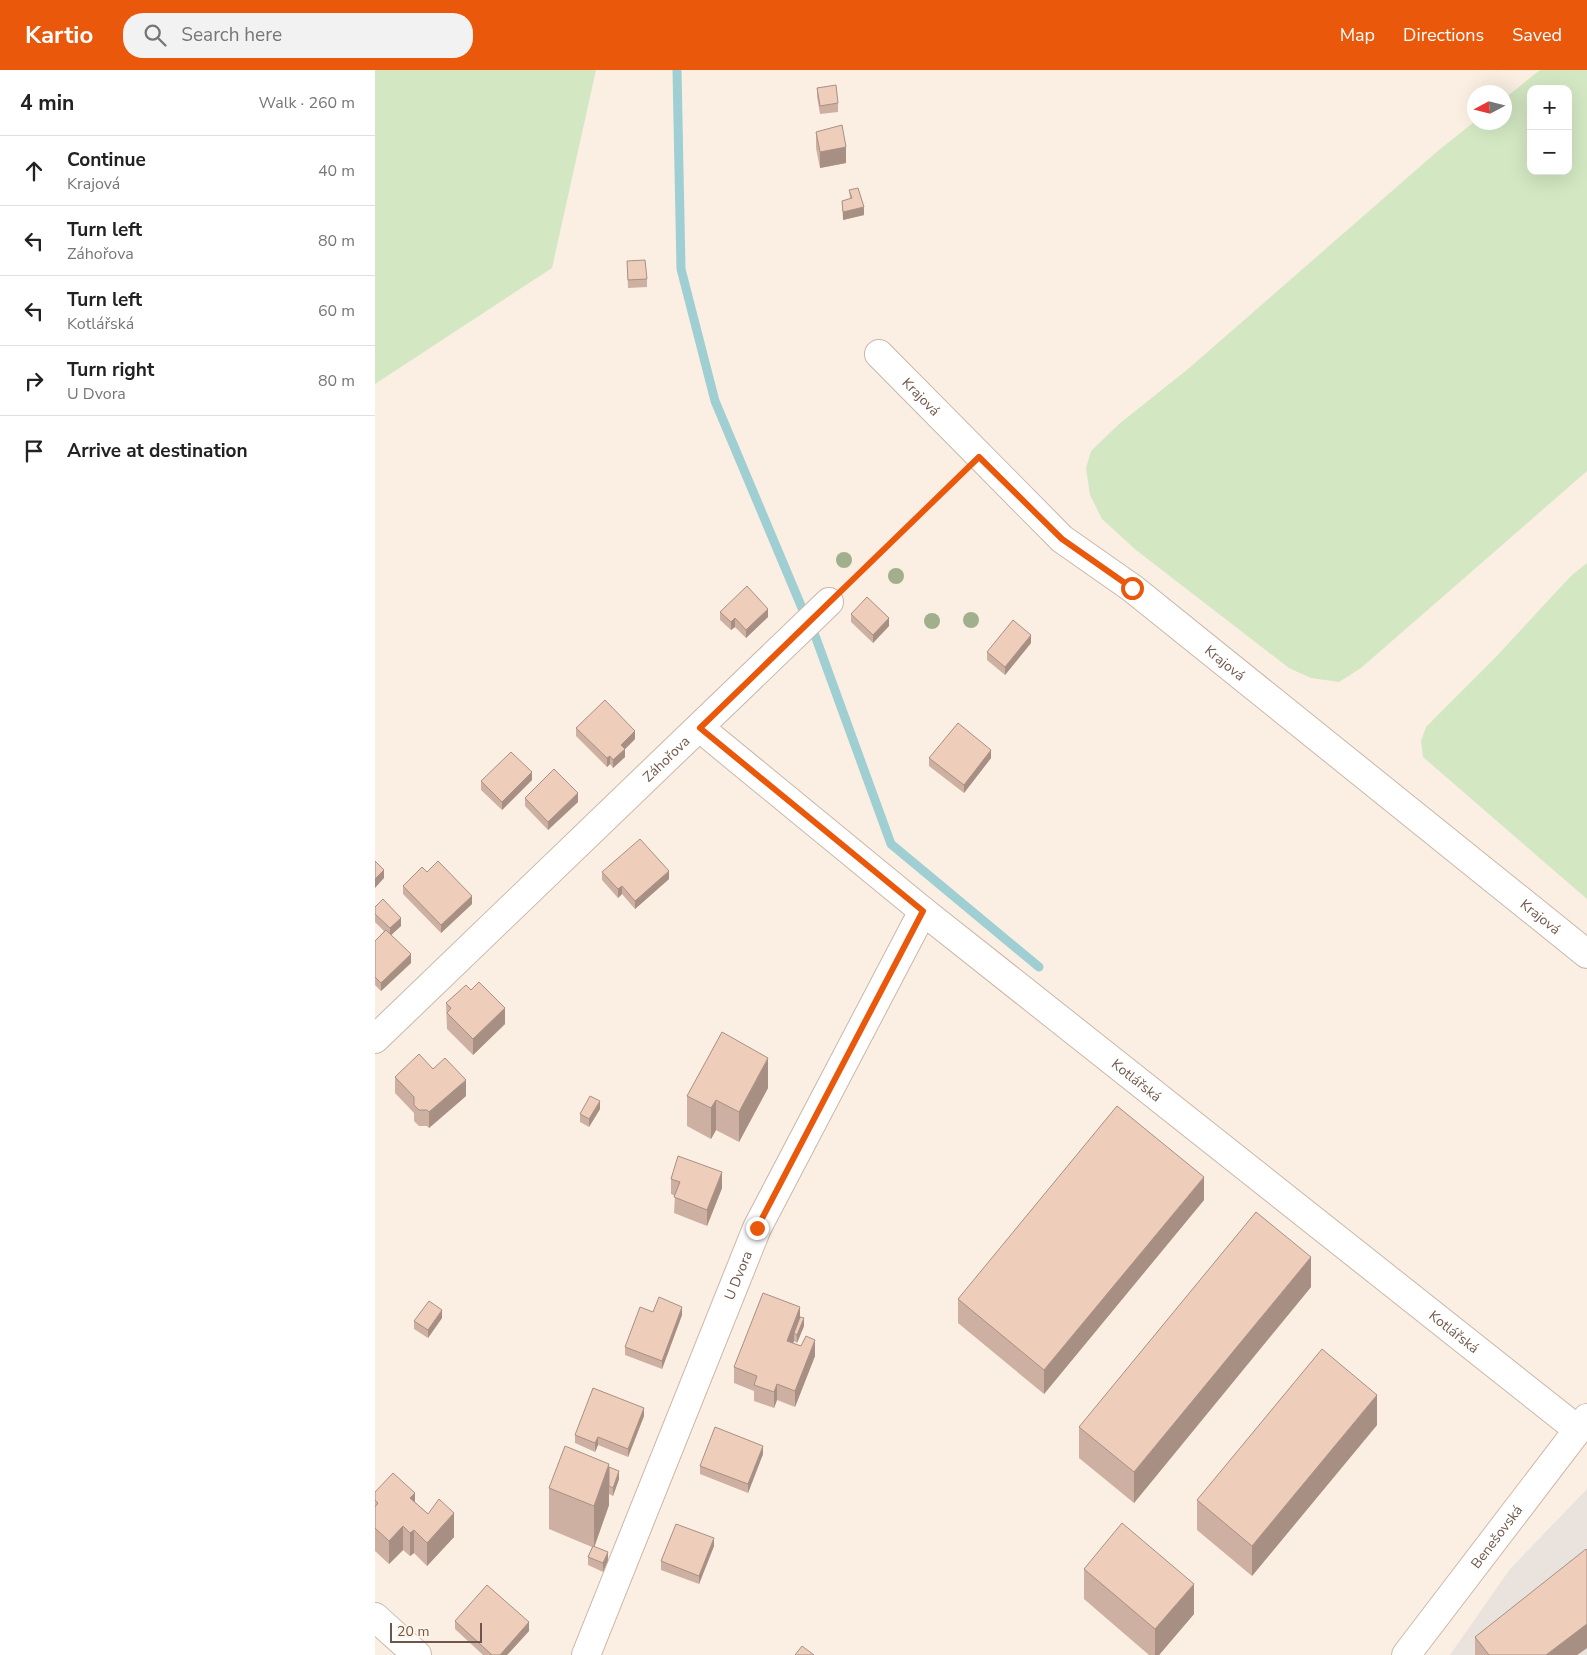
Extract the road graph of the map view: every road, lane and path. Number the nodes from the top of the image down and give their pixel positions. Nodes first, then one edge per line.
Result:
1 (879, 354) dead end
2 (979, 457) junction
3 (829, 602) joint
4 (700, 728) junction
5 (923, 911) junction
6 (1587, 954) edge
7 (375, 1039) edge
8 (1582, 1424) edge
9 (375, 1617) edge
10 (417, 1655) edge
11 (586, 1655) edge
12 (1406, 1655) edge

1 - 2 street, Krajová
2 - 3 path
2 - 6 street, Krajová
3 - 4 street, Záhořova
4 - 5 street, Kotlářská
4 - 7 street, Záhořova
5 - 8 street, Kotlářská
5 - 11 street, U Dvora
8 - 12 street, Benešovská
9 - 10 street

